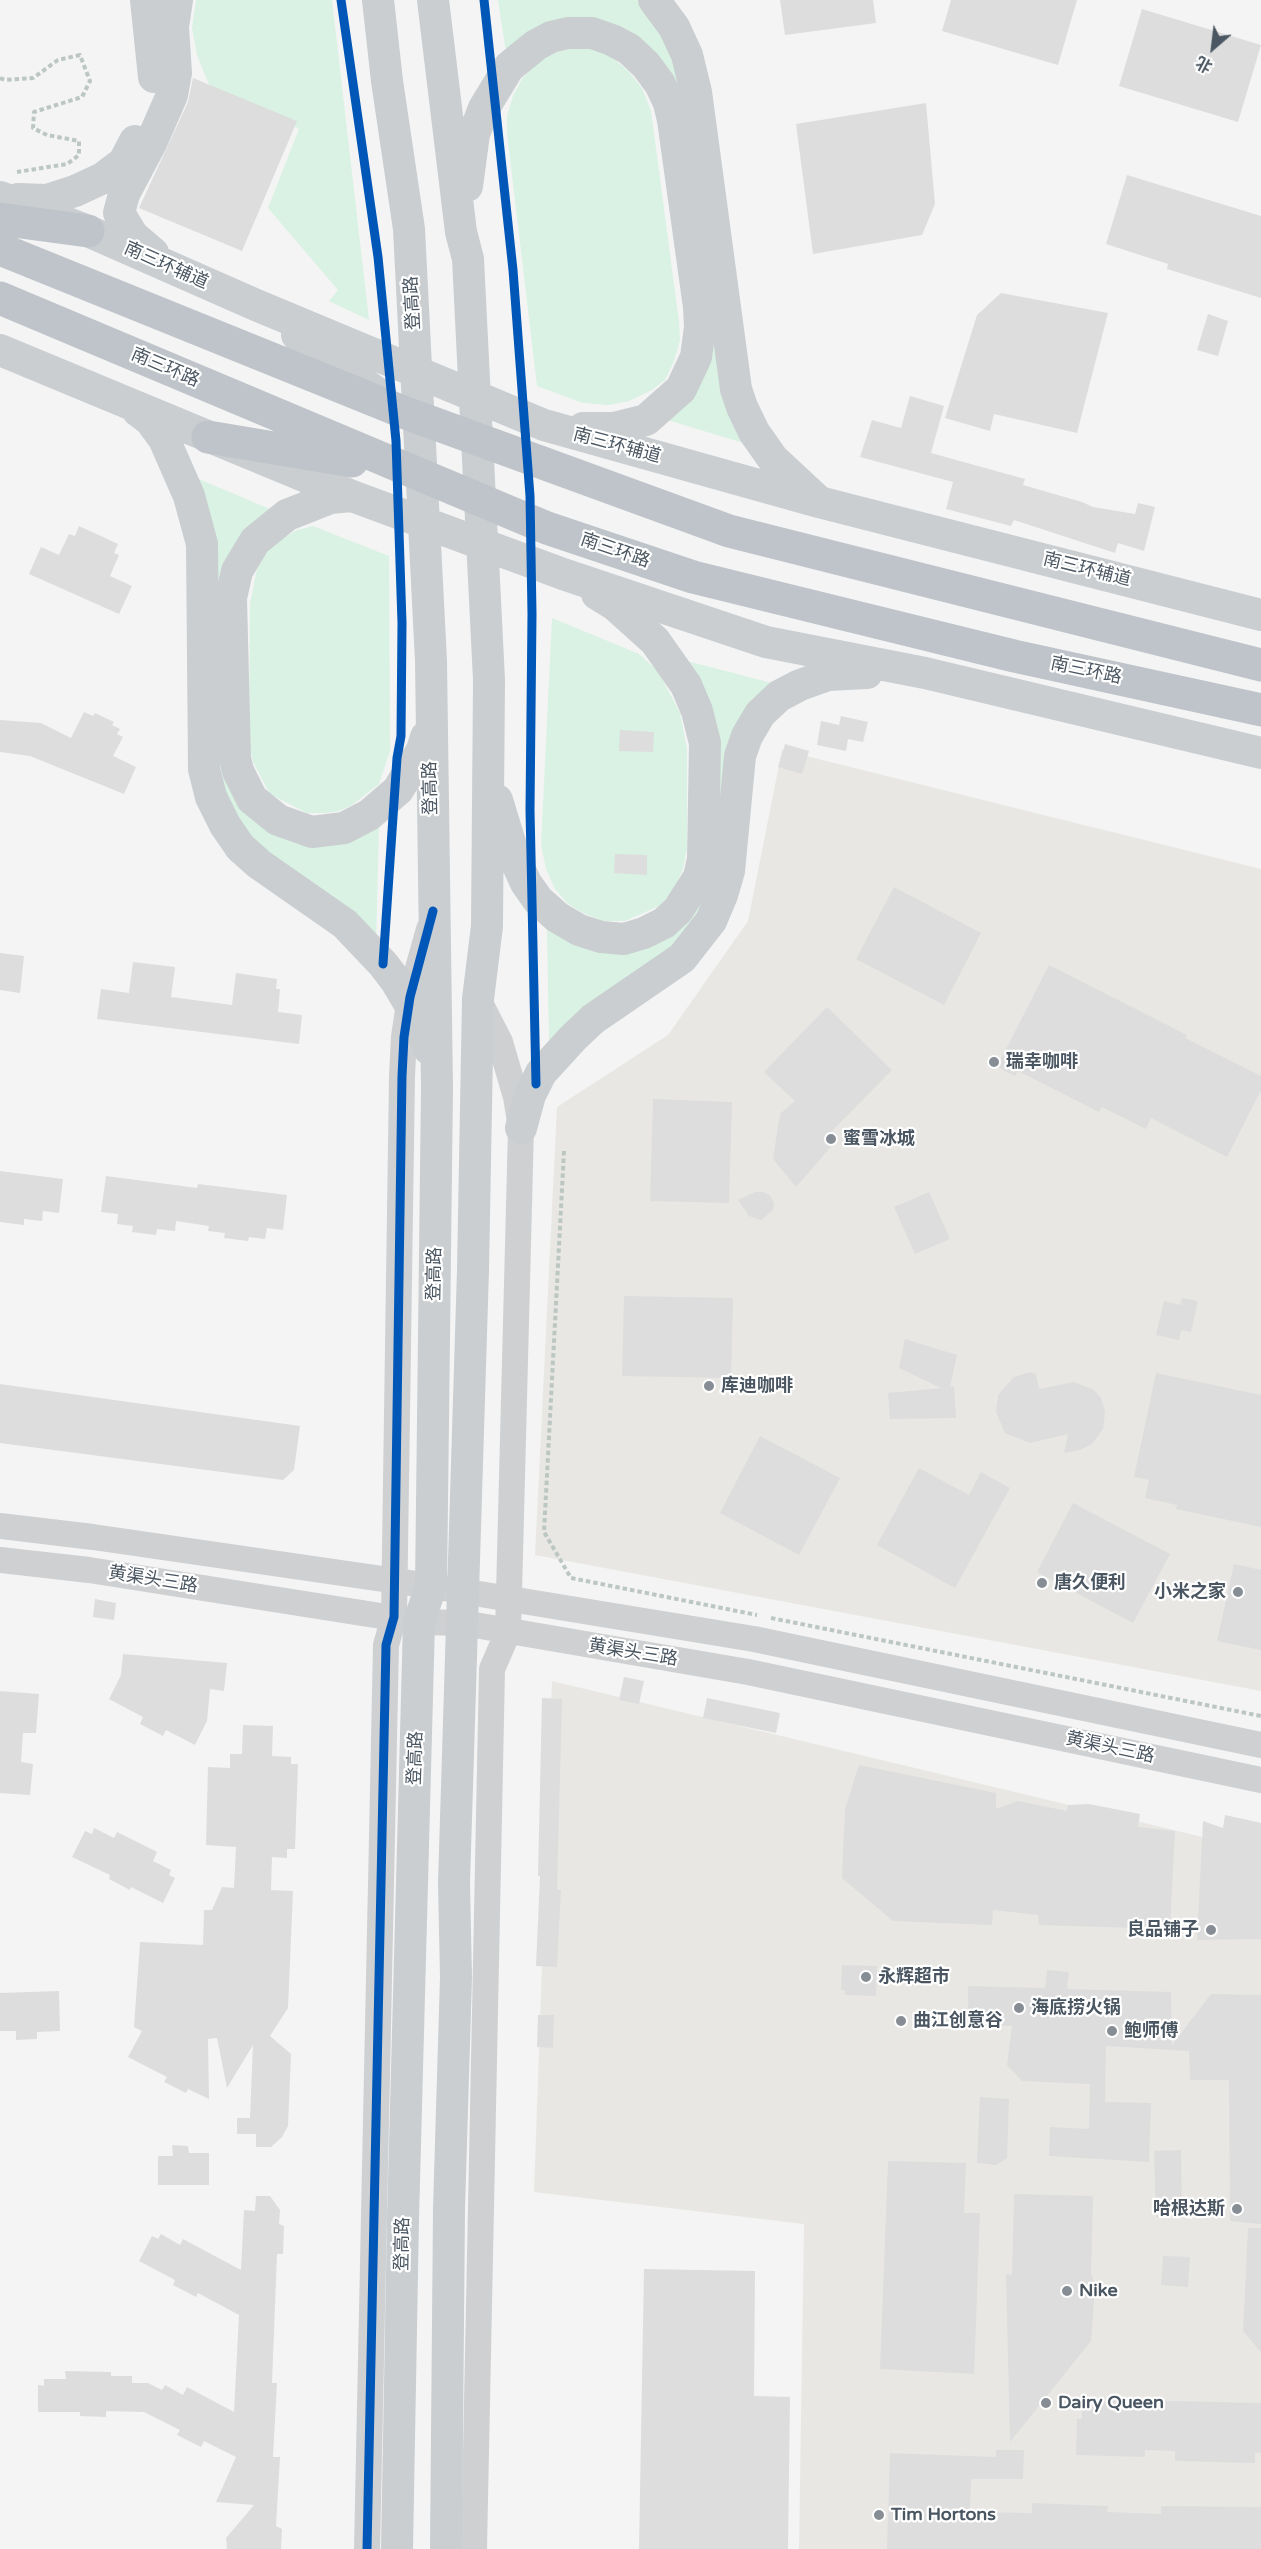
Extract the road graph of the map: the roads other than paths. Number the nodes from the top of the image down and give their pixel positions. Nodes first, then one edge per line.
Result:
1 (146, 0) edge
2 (177, 0) edge
3 (371, 0) edge
4 (378, 0) edge
5 (433, 0) edge
6 (654, 0) edge
7 (383, 44) junction
8 (6, 188) edge
9 (0, 219) edge
10 (88, 231) junction
11 (465, 245) junction
12 (0, 249) edge
13 (190, 276) junction
14 (0, 298) edge
15 (256, 305) junction
16 (0, 350) edge
17 (130, 405) junction
18 (403, 412) junction
19 (544, 425) junction
20 (208, 438) junction
21 (404, 469) junction
22 (352, 496) junction
23 (819, 502) junction
24 (563, 574) junction
25 (1261, 615) edge
26 (1261, 665) edge
27 (925, 673) junction
28 (1261, 710) edge
29 (430, 721) junction
30 (1261, 753) edge
31 (488, 773) junction
32 (433, 911) junction
33 (478, 999) junction
34 (409, 1003) junction
35 (437, 1088) junction
36 (521, 1128) junction
37 (0, 1526) edge
38 (0, 1560) edge
39 (395, 1581) junction
40 (431, 1587) junction
41 (464, 1592) junction
42 (508, 1600) junction
43 (407, 1620) junction
44 (463, 1623) junction
45 (508, 1632) junction
46 (1261, 1745) edge
47 (1261, 1780) edge
48 (367, 2549) edge
49 (398, 2549) edge
50 (446, 2549) edge
51 (474, 2549) edge

1 - 8 main road
2 - 13 main road
3 - 7 main road
4 - 7 main road, 登高路
5 - 11 main road, 登高路
6 - 23 main road
7 - 29 main road, 登高路
8 - 10 main road, 南三环辅道
9 - 10 highway
10 - 13 main road, 南三环辅道
11 - 19 main road
11 - 31 main road, 登高路
12 - 18 highway
13 - 15 main road, 南三环辅道
14 - 21 highway, 南三环路
15 - 18 main road
15 - 19 main road, 南三环辅道
16 - 17 main road
17 - 20 main road
17 - 34 main road
18 - 26 highway
19 - 23 main road, 南三环辅道
20 - 21 highway
20 - 22 main road
21 - 28 highway, 南三环路
22 - 24 main road
22 - 29 main road
23 - 25 main road, 南三环辅道
24 - 27 main road
24 - 31 main road
27 - 30 main road
27 - 36 main road
29 - 32 main road, 登高路
31 - 33 main road, 登高路
32 - 34 street
32 - 35 main road, 登高路
33 - 36 street
33 - 41 main road, 登高路
34 - 35 main road
34 - 39 street
35 - 40 main road, 登高路
36 - 42 street
37 - 39 street, 黄渠头三路
38 - 43 street, 黄渠头三路
39 - 40 street, 黄渠头三路
39 - 43 street
40 - 41 street, 黄渠头三路
40 - 43 main road, 登高路
41 - 42 street, 黄渠头三路
41 - 44 main road, 登高路
42 - 45 street
42 - 46 street, 黄渠头三路
43 - 44 street, 黄渠头三路
43 - 48 street
43 - 49 main road, 登高路
44 - 45 street, 黄渠头三路
44 - 50 main road, 登高路
45 - 47 street, 黄渠头三路
45 - 51 street

